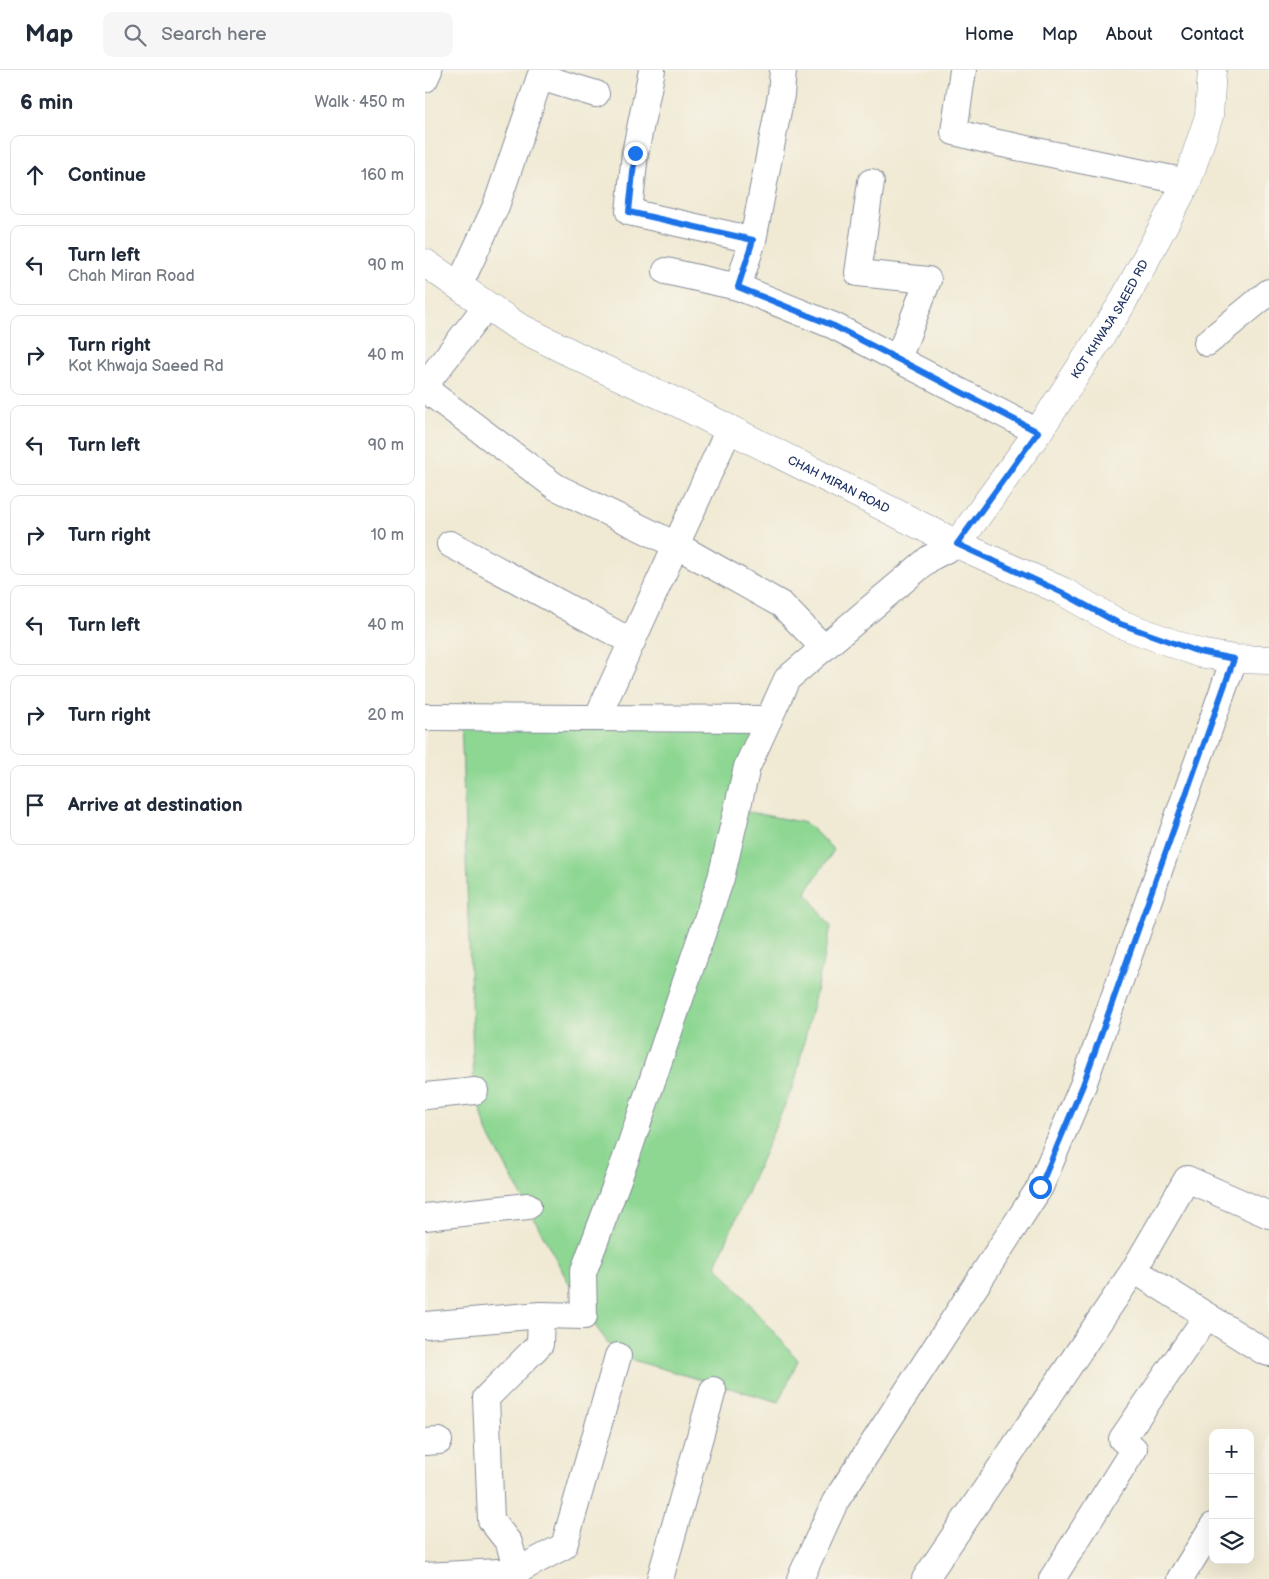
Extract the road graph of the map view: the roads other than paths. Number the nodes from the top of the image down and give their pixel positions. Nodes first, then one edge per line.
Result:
1 (429, 70) edge
2 (652, 70) edge
3 (783, 70) edge
4 (963, 70) edge
5 (1212, 70) edge
6 (425, 79) edge
7 (596, 94) dead end
8 (871, 182) dead end
9 (1187, 182) junction
10 (753, 240) junction
11 (425, 263) edge
12 (666, 271) dead end
13 (459, 286) junction
14 (738, 287) junction
15 (1269, 292) edge
16 (487, 305) junction
17 (1207, 343) dead end
18 (898, 359) junction
19 (425, 385) edge
20 (425, 389) edge
21 (729, 429) junction
22 (1038, 432) junction
23 (450, 544) dead end
24 (957, 544) junction
25 (676, 545) junction
26 (631, 642) junction
27 (824, 648) junction
28 (1234, 659) junction
29 (1269, 660) edge
30 (425, 717) edge
31 (597, 718) junction
32 (769, 719) junction
33 (475, 1091) dead end
34 (425, 1096) edge
35 (528, 1206) dead end
36 (1269, 1215) edge
37 (425, 1217) edge
38 (1134, 1270) junction
39 (541, 1315) junction
40 (1207, 1316) junction
41 (425, 1325) edge
42 (1269, 1353) edge
43 (618, 1356) dead end
44 (713, 1390) dead end
45 (1209, 1532) edge
46 (517, 1571) junction
47 (425, 1576) edge
48 (660, 1579) edge
49 (800, 1579) edge
50 (925, 1579) edge
51 (1053, 1579) edge
52 (1180, 1579) edge

1 - 6 street
2 - 10 street
3 - 10 street
4 - 9 street
5 - 9 main road, KOT KHWAJA SAEED RD
7 - 13 street
8 - 18 street
9 - 22 main road, KOT KHWAJA SAEED RD
10 - 14 street
11 - 13 main road, CHAH MIRAN ROAD
12 - 14 street
13 - 16 main road, CHAH MIRAN ROAD
14 - 18 street
15 - 17 street
16 - 19 street
16 - 21 main road, CHAH MIRAN ROAD
18 - 22 street
20 - 25 street
21 - 24 main road, CHAH MIRAN ROAD
21 - 25 street
22 - 24 main road, KOT KHWAJA SAEED RD
23 - 26 street
24 - 27 street
24 - 28 main road, CHAH MIRAN ROAD
25 - 26 street
25 - 27 street
26 - 31 street
27 - 32 street
28 - 29 main road, CHAH MIRAN ROAD
28 - 49 street
30 - 31 street
31 - 32 street
32 - 39 street
33 - 34 street
35 - 37 street
36 - 38 street
38 - 40 street
38 - 50 street
39 - 41 street
39 - 46 street
40 - 42 street
40 - 51 street
43 - 46 street
44 - 48 street
45 - 52 street
46 - 47 street

